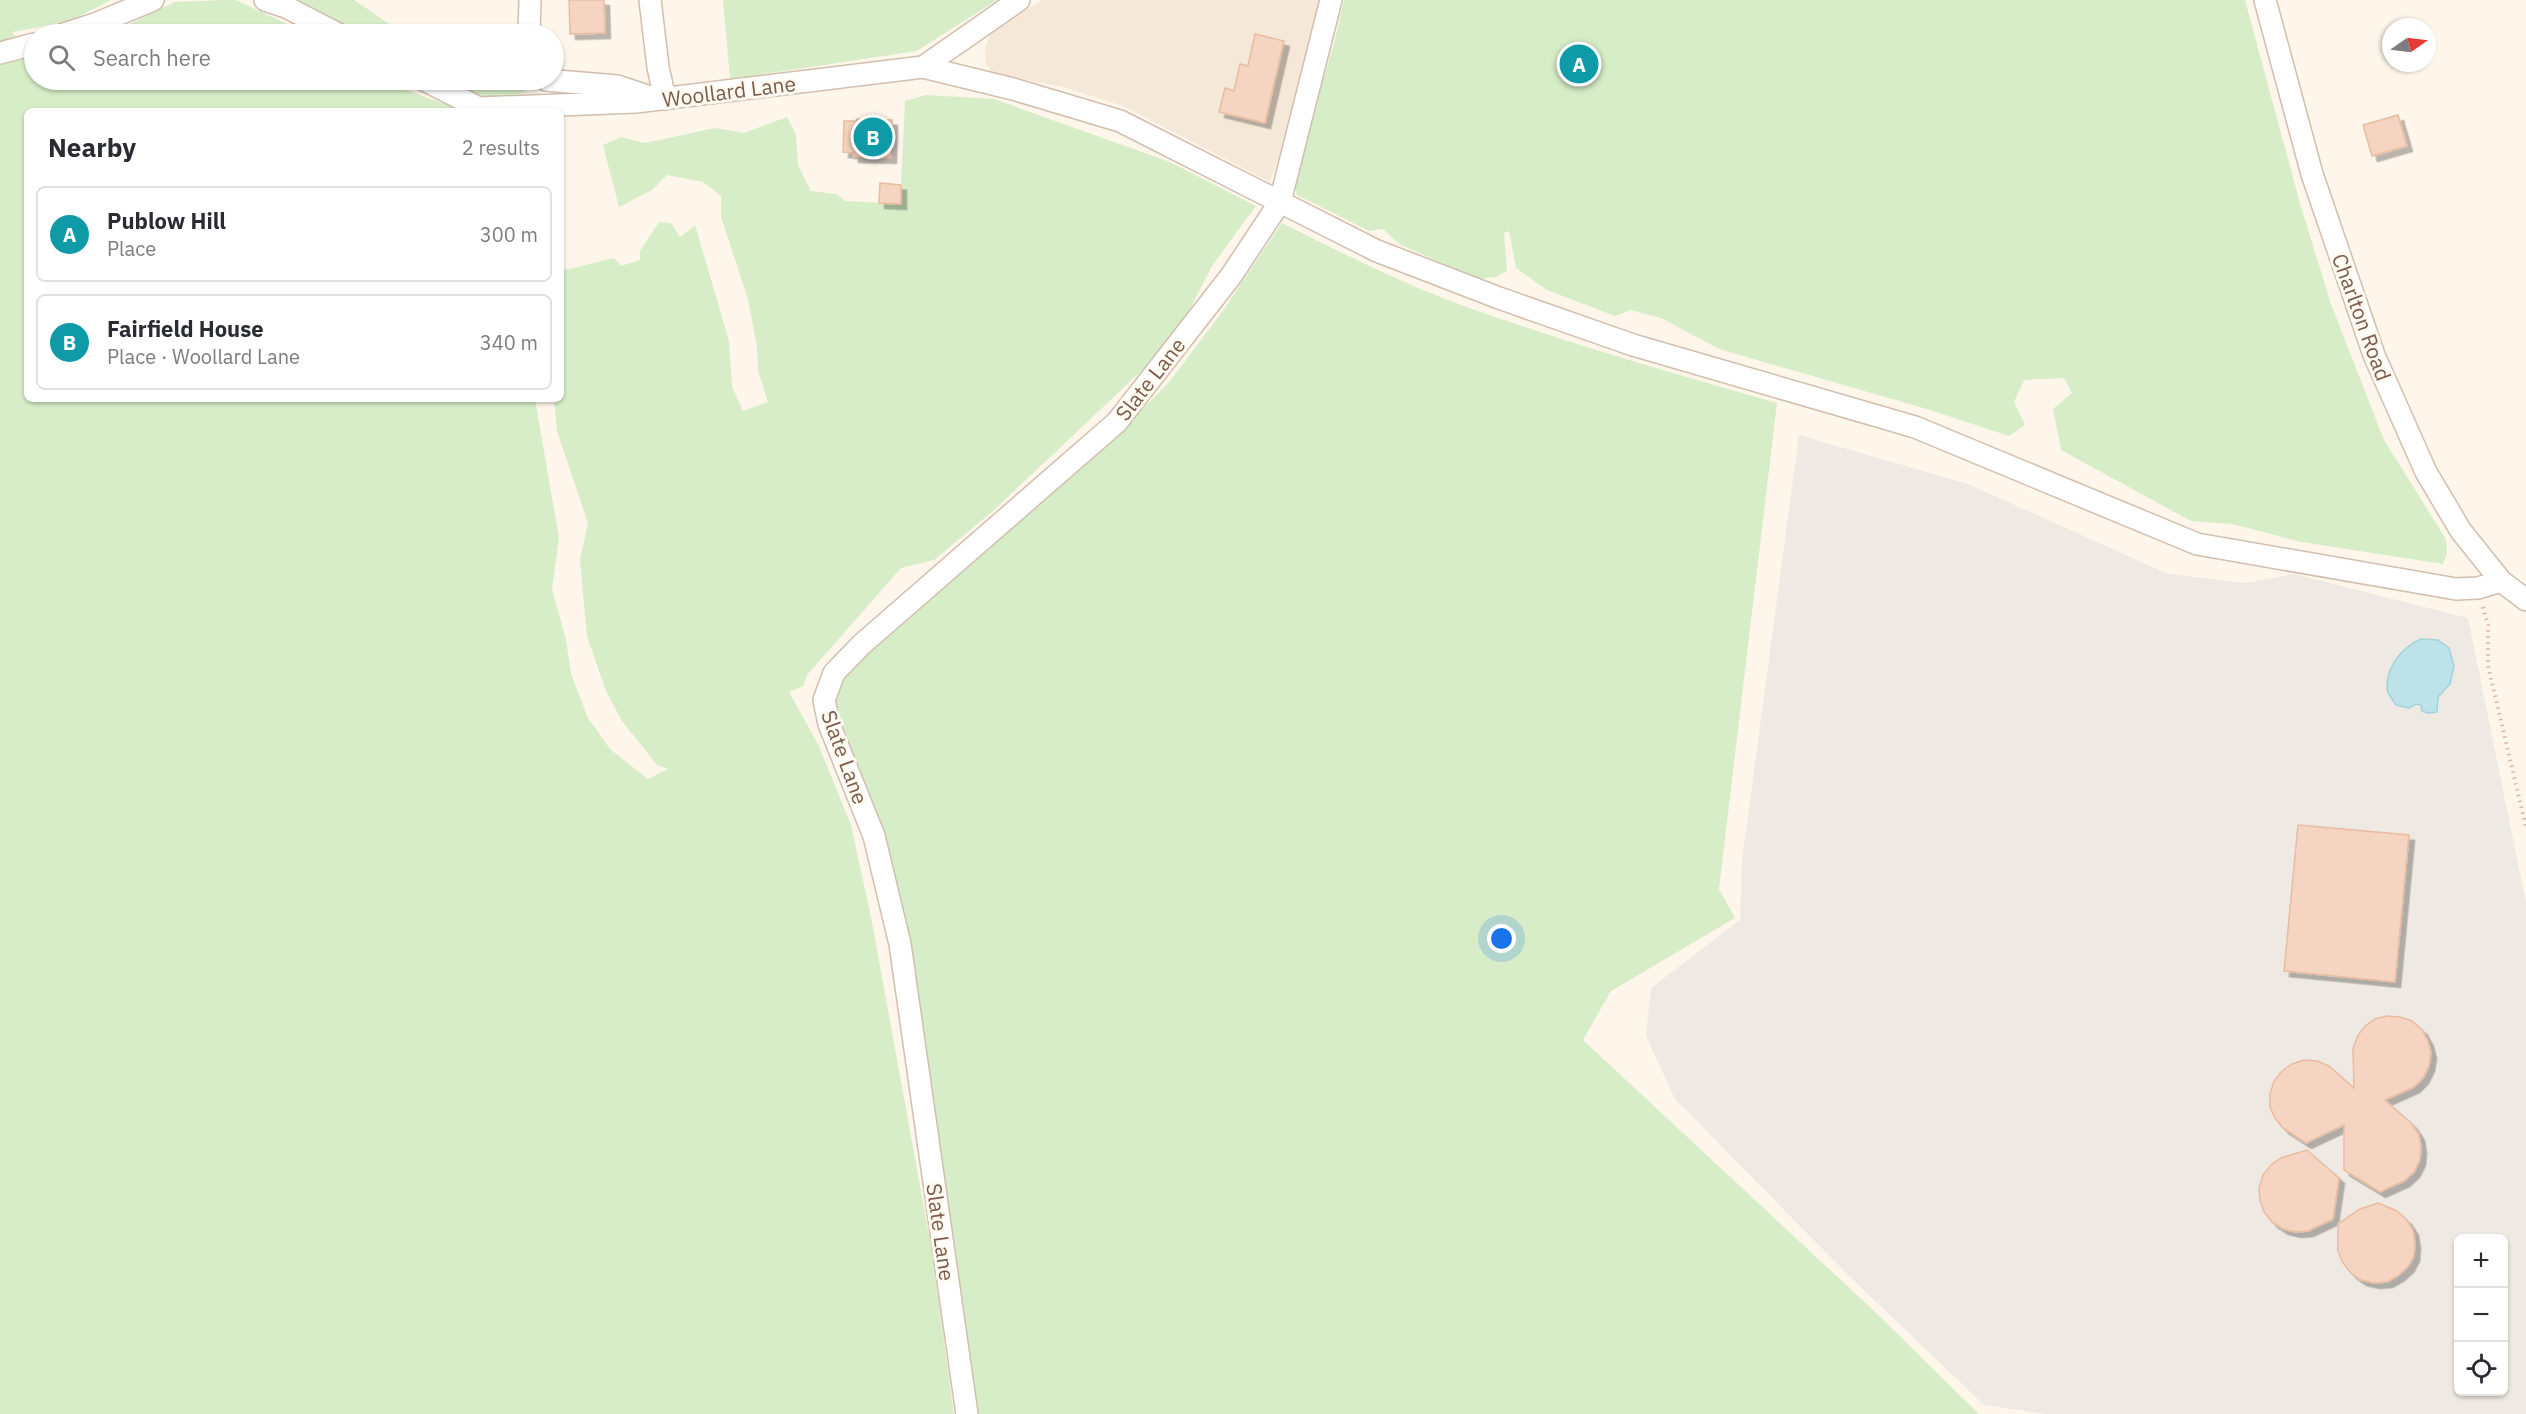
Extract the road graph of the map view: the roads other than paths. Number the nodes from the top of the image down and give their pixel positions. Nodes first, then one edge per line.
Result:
1 (153, 0) edge
2 (265, 0) edge
3 (530, 0) edge
4 (650, 0) edge
5 (1019, 0) edge
6 (1331, 0) edge
7 (2265, 0) edge
8 (95, 24) edge
9 (319, 24) edge
10 (529, 24) edge
11 (24, 47) edge
12 (0, 53) edge
13 (923, 67) junction
14 (564, 82) edge
15 (444, 90) edge
16 (661, 99) junction
17 (479, 108) edge
18 (479, 108) edge
19 (1280, 202) junction
20 (2500, 581) junction
21 (2526, 600) edge
22 (967, 1414) edge

1 - 8 street
2 - 9 street
3 - 10 street
4 - 16 street
5 - 13 street, Woollard Lane
6 - 19 street, Slate Lane
7 - 20 street, Charlton Road
11 - 12 street
13 - 16 street, Woollard Lane
13 - 19 street
14 - 16 street
15 - 18 street, Woollard Lane
16 - 17 street, Woollard Lane
19 - 20 street
19 - 22 street, Slate Lane
20 - 21 street, Charlton Road

